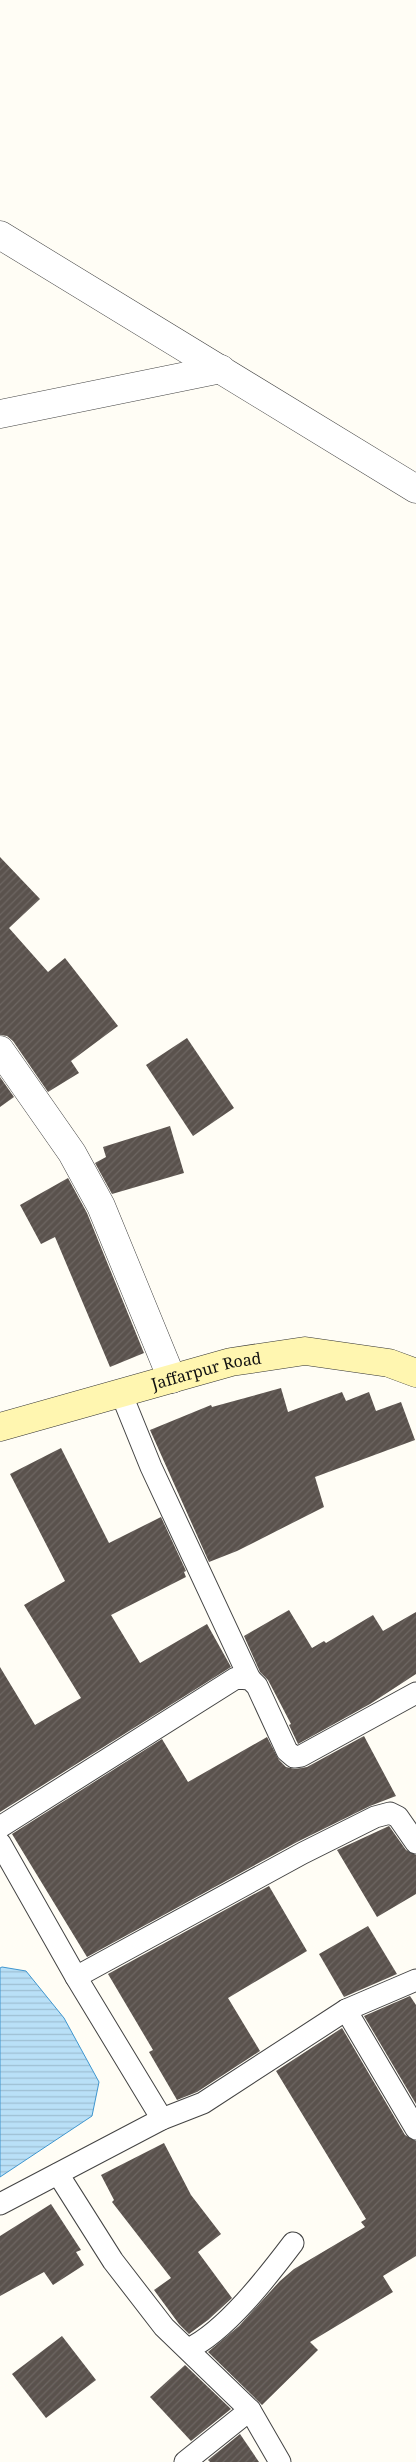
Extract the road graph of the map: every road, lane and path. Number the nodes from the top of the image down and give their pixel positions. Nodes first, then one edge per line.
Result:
1 (0, 235) edge
2 (221, 369) junction
3 (0, 414) edge
4 (416, 489) edge
5 (0, 1050) edge
6 (416, 1373) edge
7 (172, 1379) junction
8 (121, 1393) junction
9 (0, 1427) edge
10 (250, 1679) junction
11 (416, 1693) edge
12 (0, 1841) edge
13 (416, 1842) edge
14 (76, 1977) junction
15 (416, 1980) edge
16 (346, 2010) junction
17 (162, 2119) junction
18 (416, 2130) edge
19 (58, 2174) junction
20 (0, 2204) edge
21 (293, 2243) dead end
22 (188, 2349) junction
23 (250, 2410) junction
24 (185, 2462) edge
25 (280, 2462) edge

1 - 2 street
2 - 3 street
2 - 4 street
5 - 7 street
6 - 7 street, Jaffarpur Road
7 - 8 street, Jaffarpur Road
8 - 9 street, Jaffarpur Road
8 - 10 lane
10 - 11 lane
10 - 12 lane
12 - 14 lane
13 - 14 lane
14 - 17 lane
15 - 16 lane
16 - 17 lane
16 - 18 lane
17 - 19 lane
19 - 20 lane
19 - 22 lane
21 - 22 lane
22 - 23 lane
23 - 24 lane
23 - 25 lane

